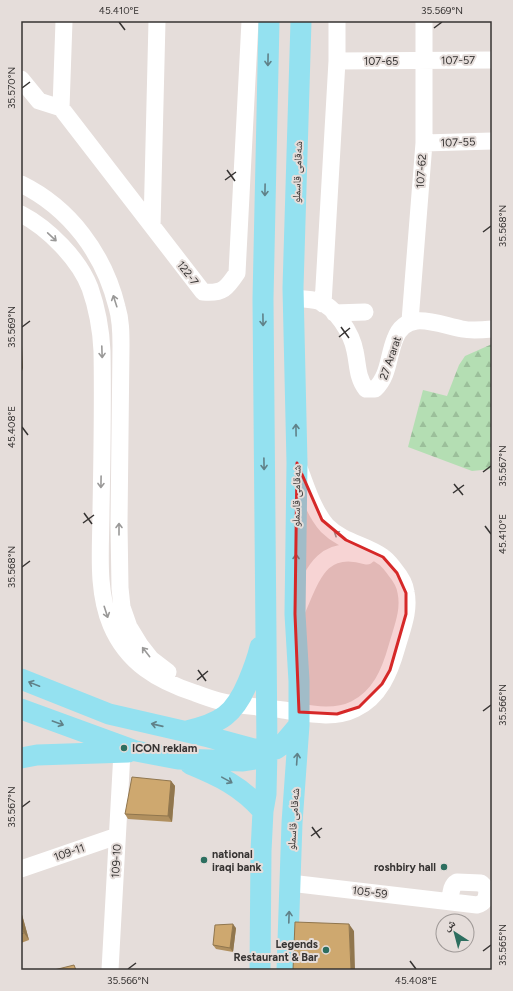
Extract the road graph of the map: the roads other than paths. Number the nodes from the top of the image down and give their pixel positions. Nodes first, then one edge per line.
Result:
1 (64, 21) edge
2 (157, 21) edge
3 (250, 21) edge
4 (269, 21) edge
5 (301, 21) edge
6 (337, 21) edge
7 (424, 21) edge
8 (492, 60) edge
9 (337, 61) junction
10 (424, 61) junction
11 (21, 79) edge
12 (61, 108) junction
13 (492, 141) edge
14 (424, 143) junction
15 (21, 184) edge
16 (21, 214) edge
17 (152, 226) junction
18 (293, 298) junction
19 (329, 309) junction
20 (365, 312) dead end
21 (410, 321) junction
22 (492, 329) edge
23 (103, 380) junction
24 (121, 383) junction
25 (102, 421) junction
26 (121, 425) junction
27 (297, 462) junction
28 (266, 613) junction
29 (295, 614) junction
30 (21, 679) edge
31 (220, 699) junction
32 (21, 709) edge
33 (319, 711) junction
34 (299, 725) junction
35 (184, 732) junction
36 (267, 750) junction
37 (129, 752) junction
38 (21, 758) edge
39 (178, 759) junction
40 (294, 800) junction
41 (264, 802) junction
42 (292, 823) junction
43 (117, 836) junction
44 (21, 869) edge
45 (290, 883) junction
46 (450, 902) dead end
47 (110, 970) edge
48 (260, 970) edge
49 (287, 970) edge

1 - 12 street
2 - 17 street
3 - 17 street, 122-7
4 -> 28 main road
5 - 18 main road, شەقامی قاسملو
6 - 9 street
7 - 10 street, 107-62
8 - 10 street, 107-57
9 - 10 street, 107-65
9 - 19 street
10 - 14 street, 107-62
11 - 12 street
12 - 17 street, 122-7
13 - 14 street, 107-55
14 - 21 street, 107-62
24 -> 15 street
16 -> 23 street
18 - 19 street
27 -> 18 main road, شەقامی قاسملو
19 - 20 street
19 - 21 street, 27 Ararat
21 - 22 street
23 - 24 street
23 - 25 street
24 - 26 street
25 - 26 street
25 -> 31 street
31 -> 26 street
29 -> 27 main road, شەقامی قاسملو
33 -> 27 street
28 - 35 main road
28 - 36 main road
29 - 33 street
29 - 34 main road, شەقامی قاسملو
35 -> 30 main road
31 - 33 street
32 -> 37 main road
34 - 36 main road
40 -> 34 main road, شەقامی قاسملو
35 - 36 main road
36 - 39 main road
36 - 40 main road
36 - 41 main road
37 - 38 main road
37 - 39 main road
37 - 43 street, 109-10
39 -> 41 main road
40 - 42 main road, شەقامی قاسملو
41 - 42 main road
41 - 48 main road
42 - 45 main road, شەقامی قاسملو
43 - 44 street, 109-11
43 - 47 street, 109-10
45 - 46 street, 105-59
49 -> 45 main road, شەقامی قاسملو

